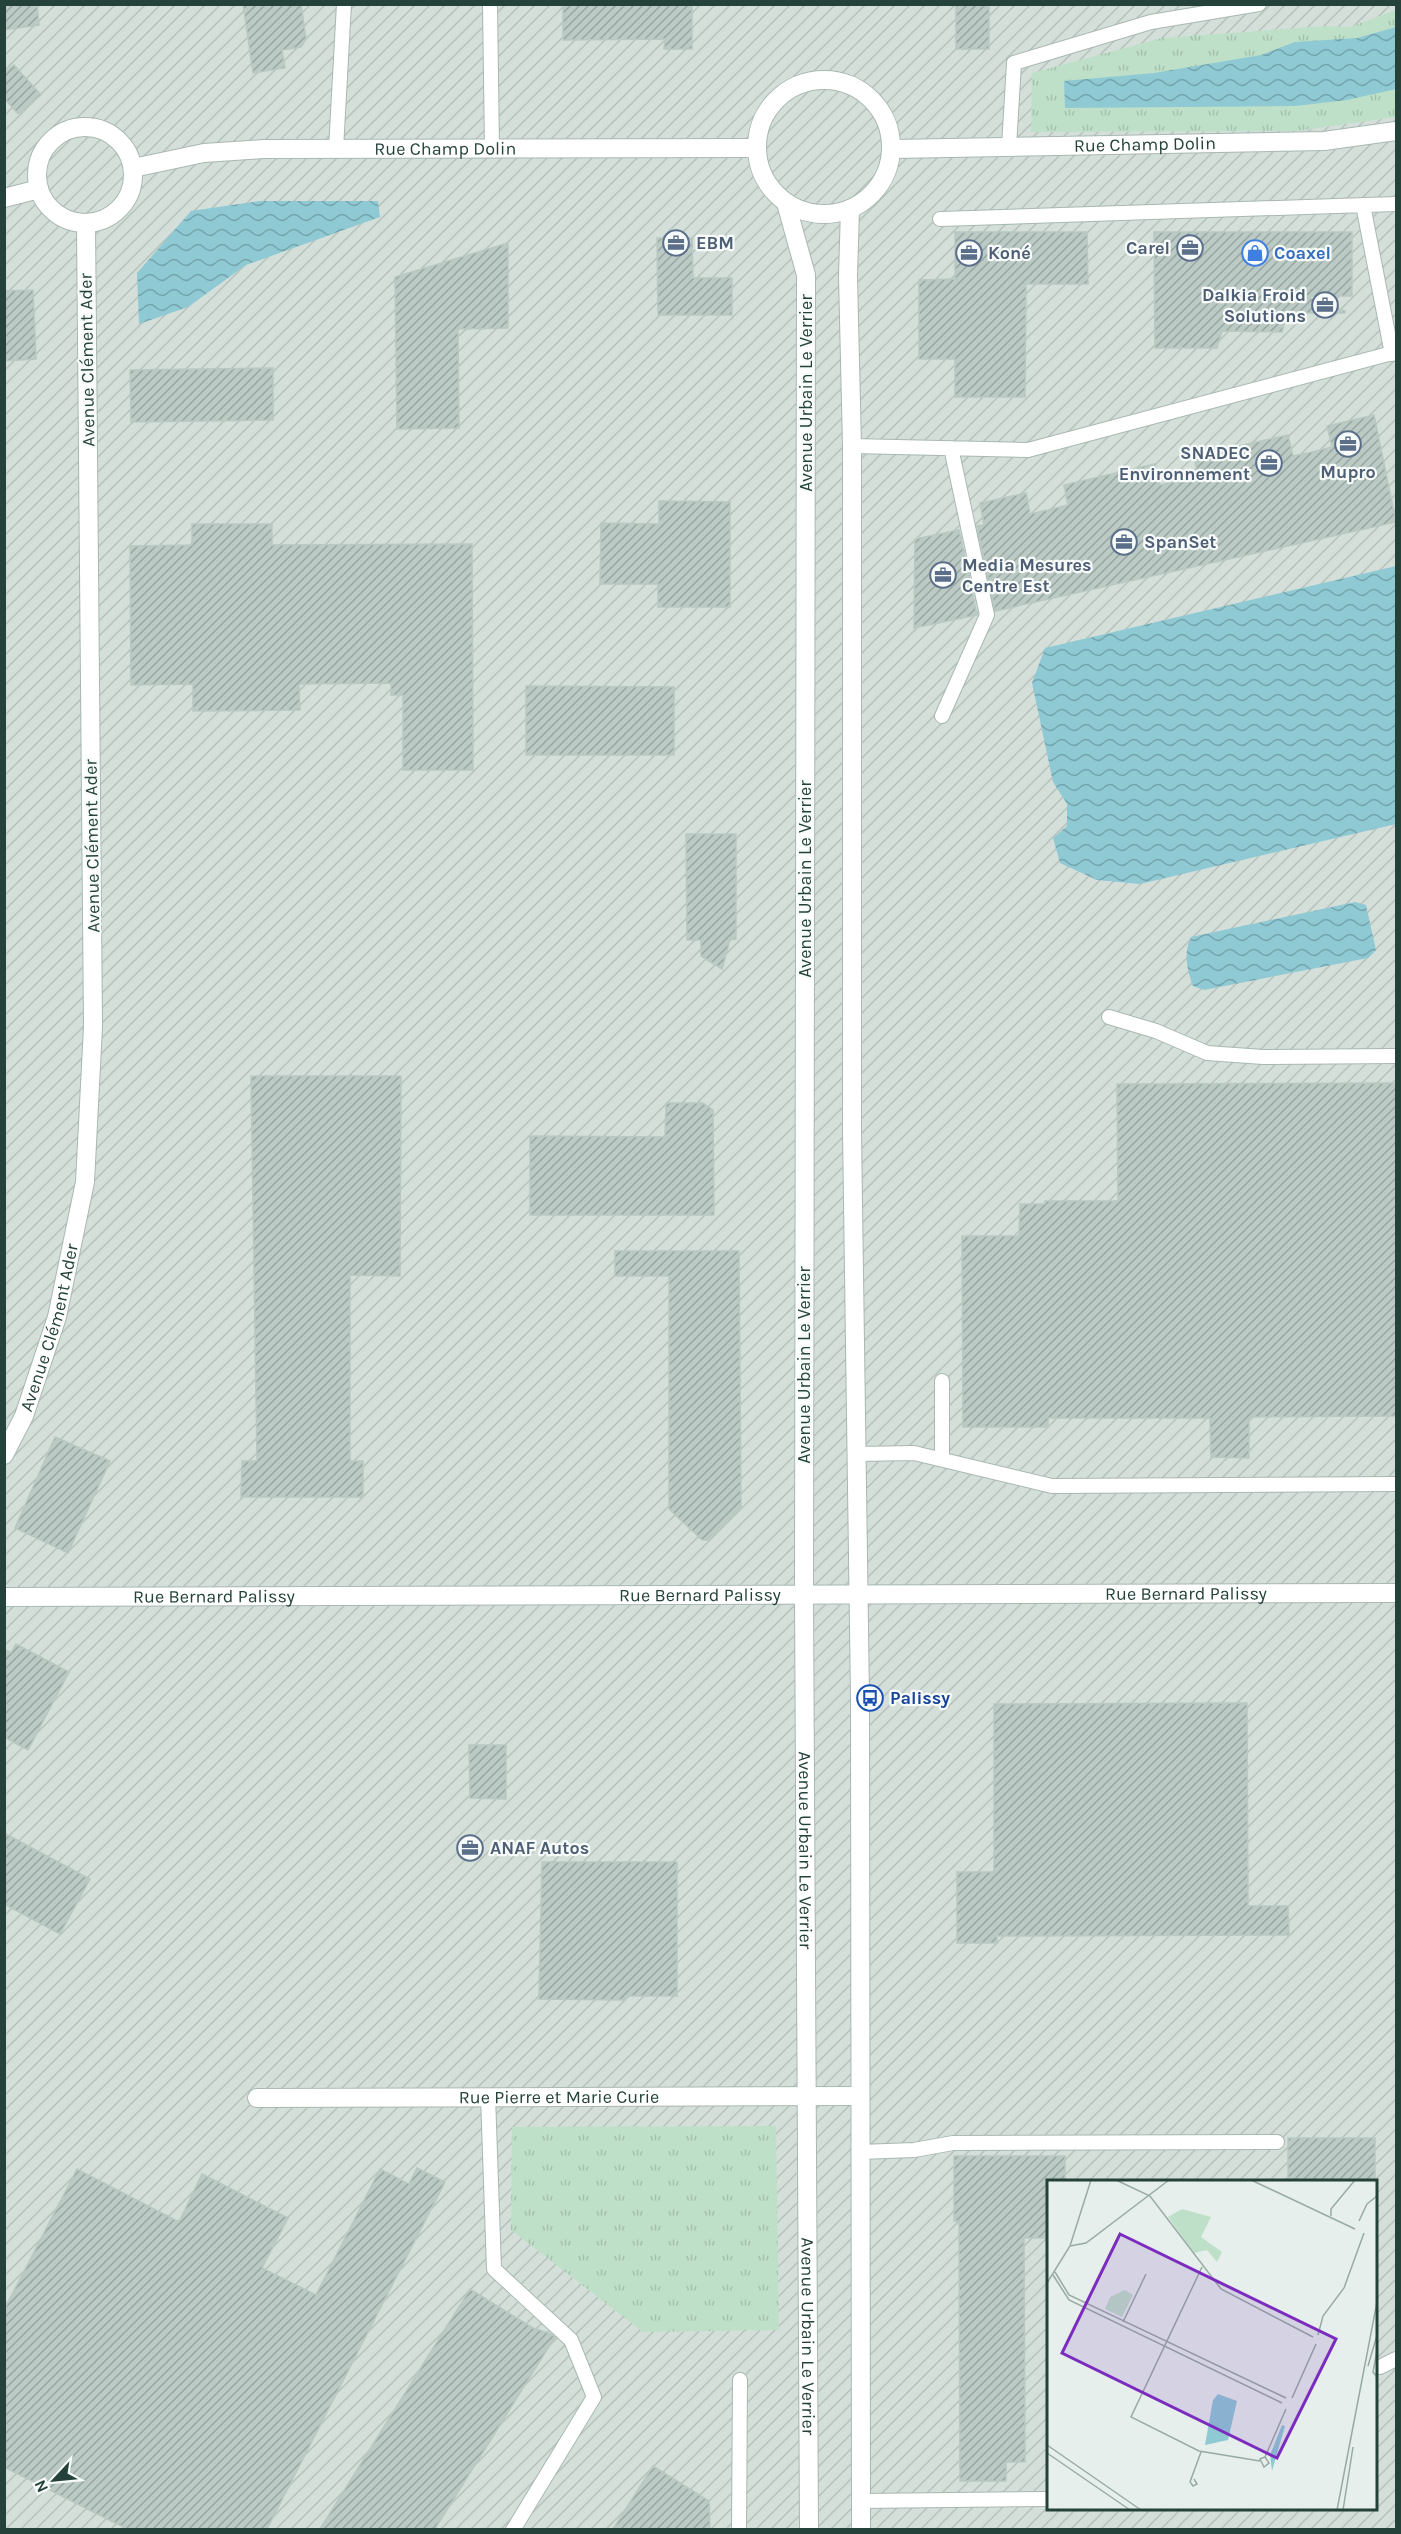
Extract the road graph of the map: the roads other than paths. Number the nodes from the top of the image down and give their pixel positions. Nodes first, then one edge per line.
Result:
1 (344, 4) edge
2 (490, 4) edge
3 (1259, 4) edge
4 (1396, 131) edge
5 (1009, 147) junction
6 (492, 148) junction
7 (757, 148) junction
8 (336, 149) junction
9 (893, 149) junction
10 (133, 168) junction
11 (39, 189) junction
12 (4, 198) edge
13 (786, 203) junction
14 (1396, 204) edge
15 (1363, 205) junction
16 (850, 209) junction
17 (940, 219) dead end
18 (86, 224) junction
19 (1394, 353) edge
20 (852, 446) junction
21 (951, 448) junction
22 (942, 716) dead end
23 (1109, 1017) dead end
24 (1396, 1056) edge
25 (942, 1381) dead end
26 (858, 1454) junction
27 (4, 1455) edge
28 (942, 1459) junction
29 (1396, 1484) edge
30 (1396, 1593) edge
31 (804, 1595) junction
32 (859, 1595) junction
33 (4, 1597) edge
34 (488, 2096) junction
35 (807, 2096) junction
36 (860, 2096) junction
37 (257, 2098) dead end
38 (1277, 2142) dead end
39 (860, 2152) junction
40 (1396, 2359) edge
41 (1380, 2367) dead end
42 (740, 2380) dead end
43 (1047, 2499) edge
44 (861, 2501) junction
45 (513, 2529) edge
46 (739, 2529) edge
47 (809, 2529) edge
48 (861, 2529) edge

1 - 8 lane
2 - 6 lane
3 - 5 lane
4 - 5 street, Rue Champ Dolin
5 - 9 street, Rue Champ Dolin
6 - 7 street, Rue Champ Dolin
6 - 8 street, Rue Champ Dolin
7 - 9 street
7 - 13 street
8 - 10 street, Rue Champ Dolin
9 - 16 street
10 - 11 street
10 - 18 street
11 - 12 street
11 - 18 street
13 - 16 street
13 - 31 street, Avenue Urbain Le Verrier
14 - 15 lane
15 - 17 lane
15 - 19 lane
16 - 20 street
18 - 27 street, Avenue Clément Ader
19 - 21 lane
20 - 21 lane
20 - 26 street
21 - 22 lane
23 - 24 lane
25 - 28 lane
26 - 28 lane
26 - 32 street
28 - 29 lane
30 - 32 street, Rue Bernard Palissy
31 - 32 street, Rue Bernard Palissy
31 - 33 street, Rue Bernard Palissy
31 - 35 street, Avenue Urbain Le Verrier
32 - 36 street
34 - 35 street, Rue Pierre et Marie Curie
34 - 37 street, Rue Pierre et Marie Curie
34 - 45 lane
35 - 36 street, Rue Pierre et Marie Curie
35 - 47 street, Avenue Urbain Le Verrier
36 - 39 street
38 - 39 lane
39 - 44 street
40 - 41 lane
42 - 46 lane
43 - 44 lane
44 - 48 street

